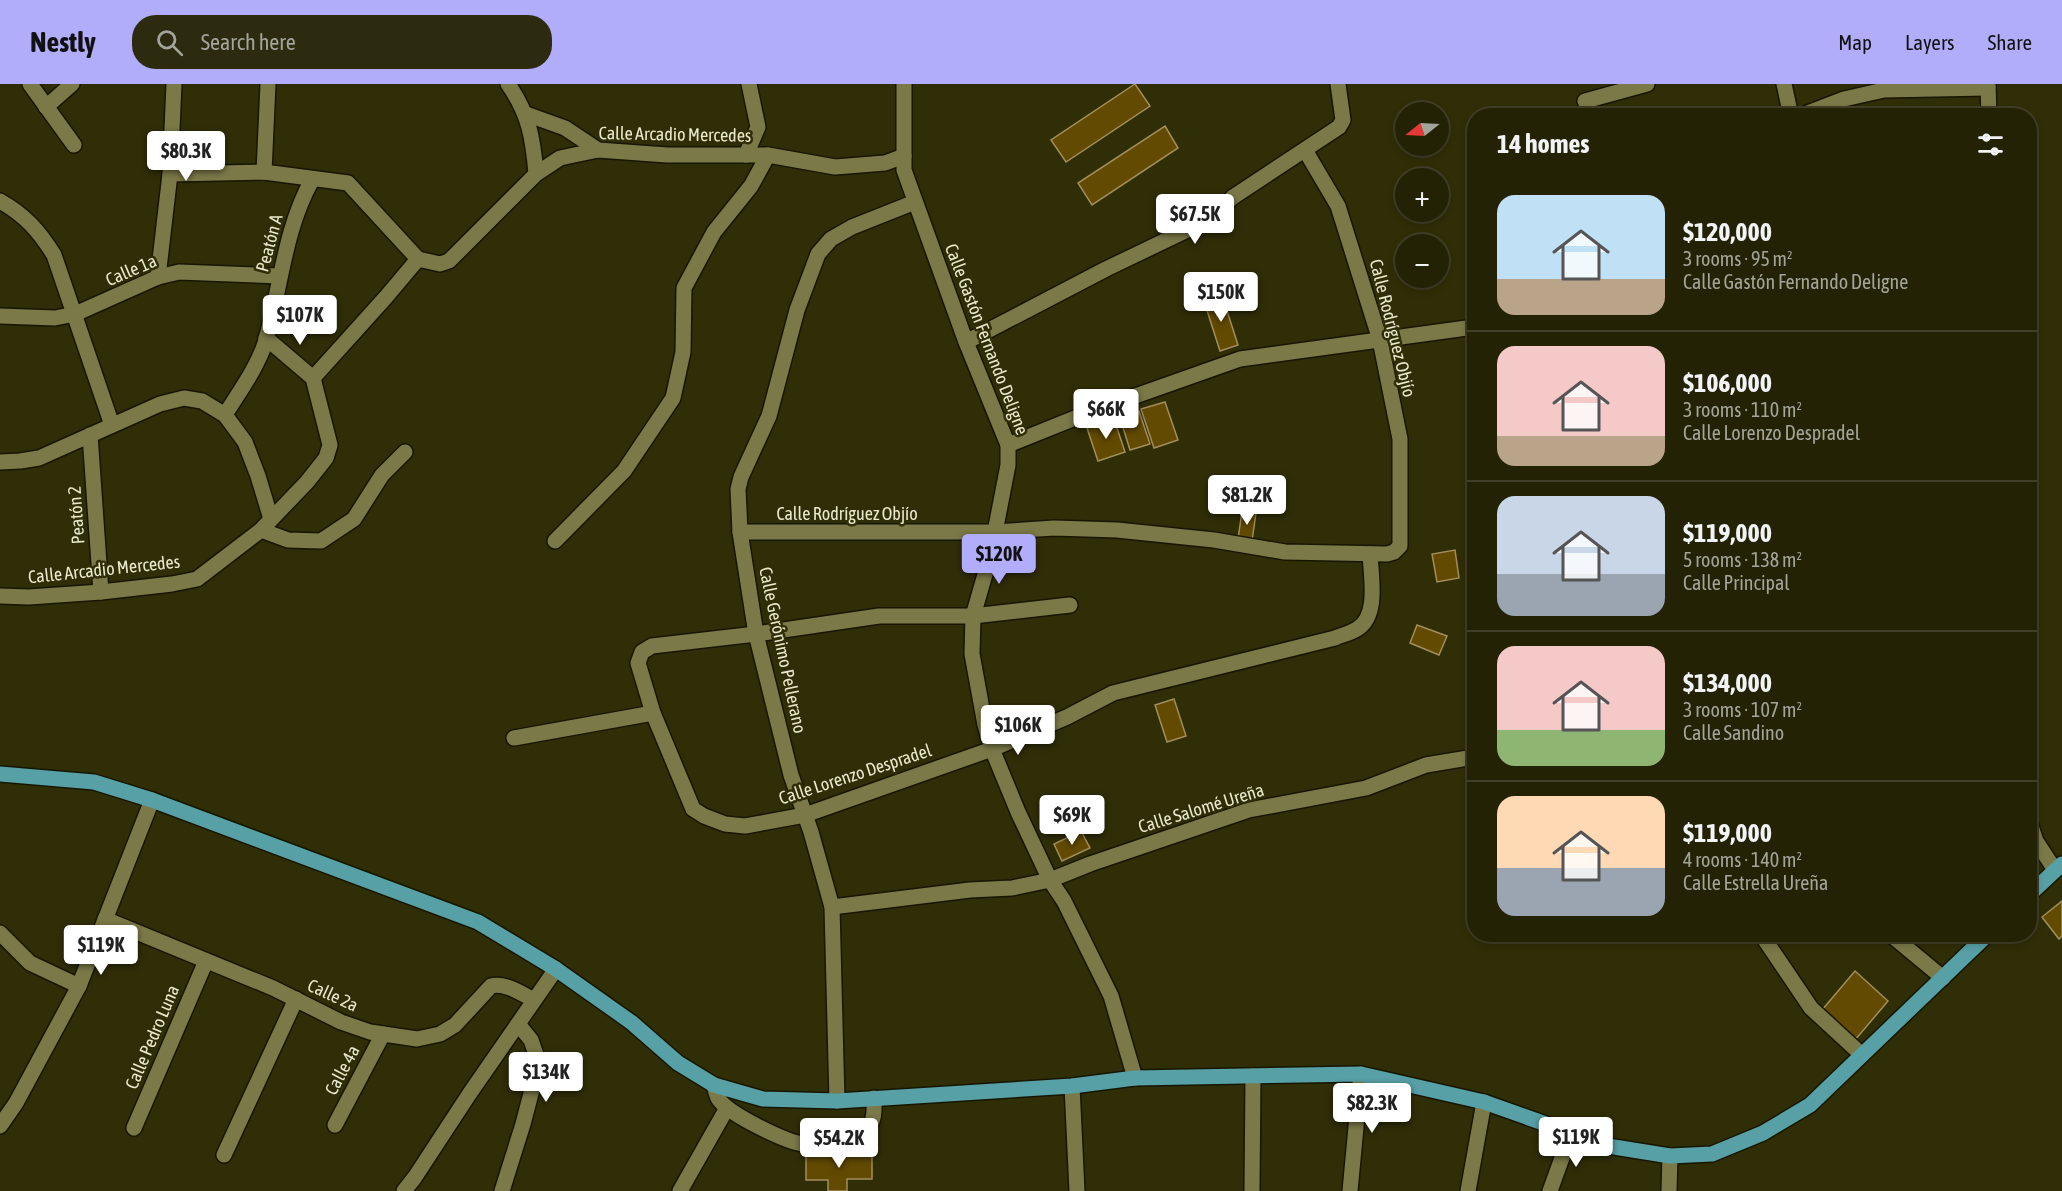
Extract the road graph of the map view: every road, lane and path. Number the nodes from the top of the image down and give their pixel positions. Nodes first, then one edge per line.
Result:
1 (30, 84) edge
2 (72, 84) edge
3 (174, 84) edge
4 (268, 84) edge
5 (508, 84) edge
6 (749, 84) edge
7 (904, 84) edge
8 (1338, 84) edge
9 (1647, 84) edge
10 (1784, 84) edge
11 (1988, 86) edge
12 (1585, 101) dead end
13 (46, 106) junction
14 (1789, 108) edge
15 (1821, 108) edge
16 (1989, 108) edge
17 (526, 114) junction
18 (74, 145) dead end
19 (598, 150) junction
20 (1305, 150) junction
21 (746, 155) junction
22 (768, 155) junction
23 (904, 156) junction
24 (264, 172) junction
25 (170, 174) junction
26 (536, 174) junction
27 (312, 180) junction
28 (0, 201) edge
29 (915, 202) junction
30 (418, 259) junction
31 (280, 276) junction
32 (158, 277) junction
33 (75, 314) junction
34 (0, 316) edge
35 (1467, 328) edge
36 (266, 338) junction
37 (1380, 340) junction
38 (966, 342) junction
39 (313, 378) junction
40 (225, 415) junction
41 (112, 425) junction
42 (90, 435) junction
43 (1008, 445) junction
44 (405, 452) dead end
45 (0, 462) edge
46 (266, 525) junction
47 (740, 532) junction
48 (995, 532) junction
49 (555, 541) dead end
50 (1370, 554) junction
51 (101, 592) junction
52 (0, 596) edge
53 (1070, 605) dead end
54 (973, 616) junction
55 (756, 634) junction
56 (653, 713) junction
57 (514, 738) dead end
58 (992, 749) junction
59 (1467, 758) edge
60 (0, 774) edge
61 (152, 800) junction
62 (805, 815) junction
63 (2037, 842) edge
64 (2058, 867) edge
65 (1050, 880) junction
66 (2037, 887) edge
67 (832, 907) junction
68 (105, 919) junction
69 (0, 933) edge
70 (1766, 942) edge
71 (1900, 942) edge
72 (1980, 942) edge
73 (206, 961) junction
74 (556, 969) junction
75 (1943, 978) junction
76 (79, 986) junction
77 (296, 999) junction
78 (534, 1000) junction
79 (518, 1024) junction
80 (383, 1034) junction
81 (1862, 1055) junction
82 (1361, 1074) junction
83 (1253, 1076) junction
84 (1135, 1077) junction
85 (714, 1085) junction
86 (1072, 1086) junction
87 (874, 1098) junction
88 (837, 1101) junction
89 (1484, 1102) junction
90 (727, 1108) junction
91 (335, 1125) dead end
92 (0, 1126) edge
93 (134, 1128) dead end
94 (1571, 1133) junction
95 (224, 1155) dead end
96 (1670, 1156) junction
97 (404, 1191) edge
98 (502, 1191) edge
99 (680, 1191) edge
100 (1077, 1191) edge
101 (1252, 1191) edge
102 (1350, 1191) edge
103 (1468, 1191) edge
104 (1550, 1191) edge
105 (1669, 1191) edge

1 - 13 street
2 - 13 street
3 - 25 street
4 - 24 street
5 - 17 street
6 - 21 street
7 - 23 street, Calle Gastón Fernando Deligne
8 - 20 street
9 - 12 street
10 - 14 street
11 - 15 street
11 - 16 street
13 - 18 street
17 - 19 street
17 - 26 street
19 - 21 street, Calle Arcadio Mercedes
19 - 26 street, Calle Arcadio Mercedes
20 - 37 street, Calle Rodríguez Objío
20 - 38 street
21 - 22 street, Calle Arcadio Mercedes
22 - 23 street, Calle Arcadio Mercedes
22 - 49 street
23 - 29 street, Calle Gastón Fernando Deligne
24 - 25 street
24 - 27 street
25 - 32 street
26 - 30 street, Calle Arcadio Mercedes
27 - 30 street
27 - 31 street, Peatón A
28 - 33 street
29 - 38 street, Calle Gastón Fernando Deligne
29 - 47 street, Calle Gerónimo Pellerano
30 - 39 street
31 - 32 street, Calle 1a
31 - 36 street, Peatón A
32 - 33 street, Calle 1a
33 - 34 street, Calle 1a
33 - 41 street
35 - 37 street
36 - 39 street
36 - 40 street, Peatón A
37 - 43 street
37 - 50 street, Calle Rodríguez Objío
38 - 43 street, Calle Gastón Fernando Deligne
39 - 46 street, Calle Arcadio Mercedes
40 - 41 street
40 - 46 street
41 - 42 street
42 - 45 street
42 - 51 street, Peatón 2
43 - 48 street, Calle Gastón Fernando Deligne
44 - 46 street
46 - 51 street, Calle Arcadio Mercedes
47 - 48 street, Calle Rodríguez Objío
47 - 55 street, Calle Gerónimo Pellerano
48 - 50 street, Calle Rodríguez Objío
48 - 54 street, Calle Gastón Fernando Deligne
50 - 58 street, Calle Lorenzo Despradel
51 - 52 street, Calle Arcadio Mercedes
53 - 54 street
54 - 55 street
54 - 58 street, Calle Gastón Fernando Deligne
55 - 56 street, Calle Lorenzo Despradel
55 - 62 street, Calle Gerónimo Pellerano
56 - 57 street
56 - 62 street, Calle Lorenzo Despradel
58 - 62 street, Calle Lorenzo Despradel
58 - 65 street, Calle Gastón Fernando Deligne
59 - 65 street, Calle Salomé Ureña
60 - 61 main road
61 - 68 street
61 - 74 main road
62 - 67 street, Calle Gerónimo Pellerano
63 - 64 street
64 - 66 main road
65 - 67 street, Calle Salomé Ureña
65 - 84 street, Calle Gastón Fernando Deligne
67 - 88 street, Calle Gerónimo Pellerano
68 - 73 street, Calle 2a
68 - 76 street
69 - 76 street
70 - 81 street
71 - 75 street
72 - 75 main road
73 - 77 street, Calle 2a
73 - 93 street, Calle Pedro Luna
74 - 78 street
74 - 85 main road
75 - 81 main road
76 - 92 street
77 - 80 street, Calle 2a
77 - 95 street
78 - 79 street
78 - 80 street, Calle 2a
79 - 97 street
79 - 98 street
80 - 91 street, Calle 4a
81 - 96 main road
82 - 83 main road
82 - 89 main road
82 - 102 street
83 - 84 main road
83 - 101 street
84 - 86 main road
85 - 88 main road
85 - 90 street
86 - 87 main road
86 - 100 street
87 - 88 main road
87 - 90 street
89 - 94 main road
89 - 103 street
90 - 99 street
94 - 96 main road
94 - 104 street
96 - 105 street

